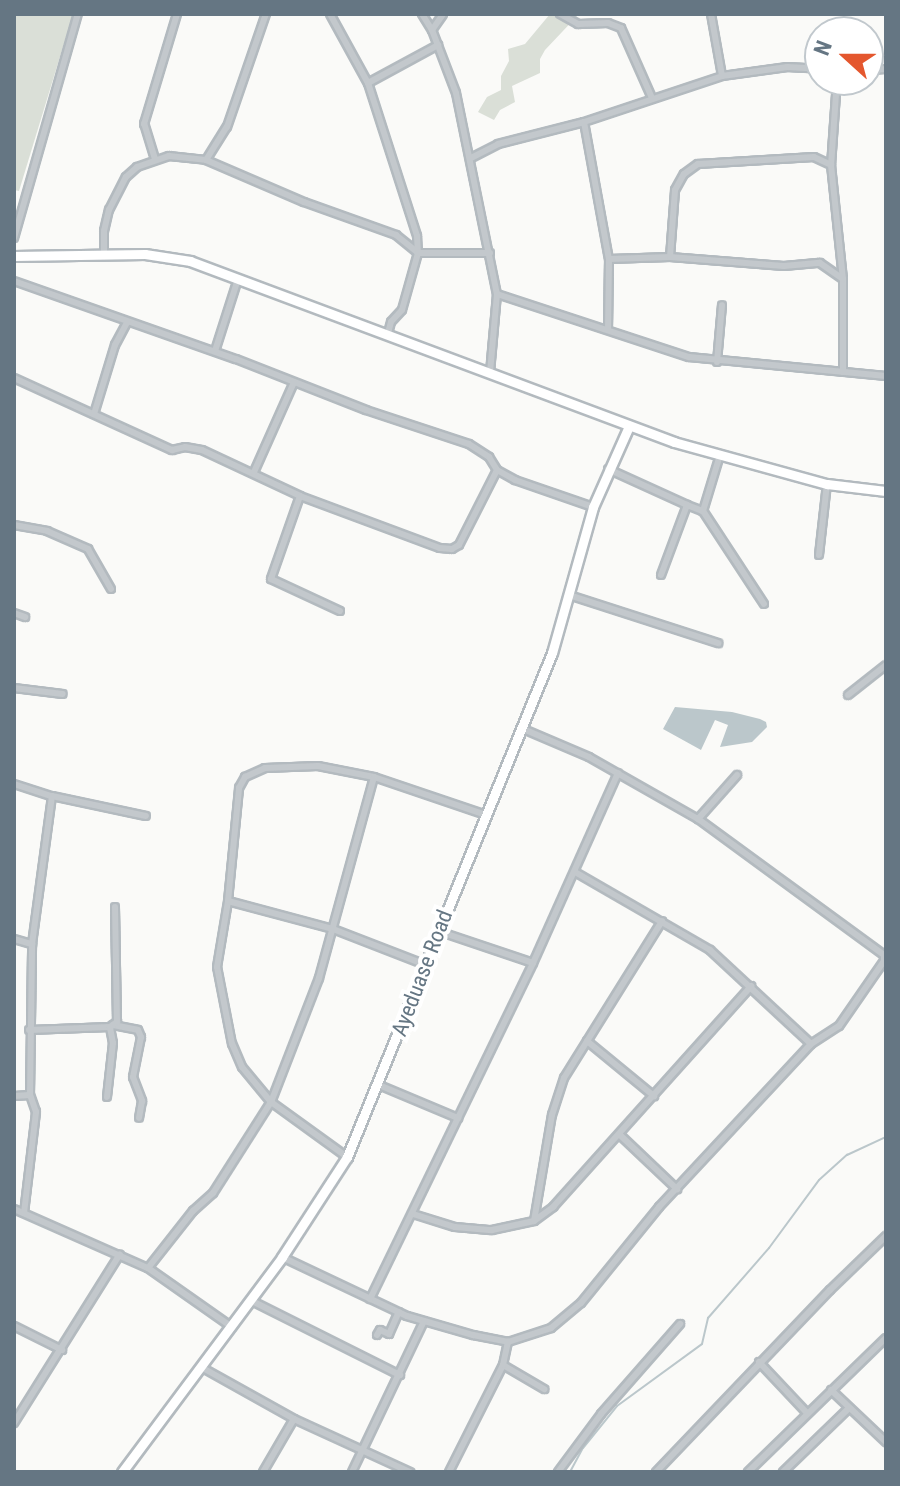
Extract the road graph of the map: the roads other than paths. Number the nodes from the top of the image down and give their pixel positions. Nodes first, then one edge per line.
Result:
1 (78, 14) edge
2 (177, 14) edge
3 (266, 14) edge
4 (330, 14) edge
5 (422, 14) edge
6 (443, 14) edge
7 (560, 14) edge
8 (711, 14) edge
9 (432, 30) junction
10 (438, 45) junction
11 (804, 68) edge
12 (722, 76) junction
13 (368, 83) junction
14 (836, 96) edge
15 (652, 98) junction
16 (584, 122) junction
17 (471, 158) junction
18 (155, 159) junction
19 (206, 160) junction
20 (831, 165) junction
21 (14, 238) edge
22 (418, 253) junction
23 (490, 253) junction
24 (104, 254) junction
25 (14, 256) edge
26 (670, 257) junction
27 (609, 259) junction
28 (238, 278) junction
29 (843, 279) junction
30 (14, 281) edge
31 (497, 294) junction
32 (722, 305) dead end
33 (127, 322) junction
34 (608, 329) junction
35 (388, 333) junction
36 (215, 351) junction
37 (717, 362) junction
38 (843, 372) junction
39 (490, 373) junction
40 (886, 376) edge
41 (14, 378) edge
42 (294, 382) junction
43 (94, 414) junction
44 (629, 426) junction
45 (720, 455) junction
46 (608, 469) junction
47 (497, 470) junction
48 (254, 472) junction
49 (827, 484) junction
50 (886, 491) edge
51 (300, 496) junction
52 (687, 505) junction
53 (593, 507) junction
54 (703, 511) junction
55 (14, 525) edge
56 (819, 555) dead end
57 (661, 575) dead end
58 (111, 589) dead end
59 (569, 595) junction
60 (764, 604) dead end
61 (340, 611) dead end
62 (14, 613) edge
63 (25, 617) dead end
64 (718, 643) dead end
65 (886, 665) edge
66 (14, 688) edge
67 (63, 694) dead end
68 (848, 695) dead end
69 (521, 728) junction
70 (618, 773) junction
71 (737, 775) dead end
72 (374, 777) junction
73 (14, 784) edge
74 (52, 796) junction
75 (486, 815) junction
76 (146, 816) dead end
77 (698, 819) junction
78 (575, 872) junction
79 (228, 901) junction
80 (115, 907) dead end
81 (662, 921) junction
82 (333, 929) junction
83 (438, 931) junction
84 (14, 939) edge
85 (32, 944) junction
86 (533, 963) junction
87 (426, 965) junction
88 (751, 986) junction
89 (112, 1026) junction
90 (29, 1030) junction
91 (587, 1041) junction
92 (811, 1044) junction
93 (379, 1085) junction
94 (30, 1095) junction
95 (14, 1096) edge
96 (654, 1096) junction
97 (107, 1097) dead end
98 (271, 1102) junction
99 (139, 1118) dead end
100 (458, 1118) junction
101 (620, 1135) junction
102 (347, 1157) junction
103 (677, 1189) junction
104 (14, 1209) edge
105 (24, 1213) junction
106 (413, 1214) junction
107 (534, 1221) junction
108 (886, 1236) edge
109 (120, 1254) junction
110 (282, 1257) junction
111 (148, 1268) junction
112 (370, 1299) junction
113 (250, 1300) junction
114 (399, 1312) junction
115 (424, 1321) junction
116 (680, 1324) dead end
117 (14, 1326) edge
118 (232, 1327) junction
119 (377, 1335) dead end
120 (886, 1338) edge
121 (508, 1342) junction
122 (62, 1350) junction
123 (759, 1362) junction
124 (503, 1365) junction
125 (201, 1367) junction
126 (400, 1375) junction
127 (544, 1389) dead end
128 (831, 1390) junction
129 (849, 1408) junction
130 (807, 1413) junction
131 (294, 1419) junction
132 (14, 1423) edge
133 (886, 1442) edge
134 (363, 1449) junction
135 (122, 1472) edge
136 (263, 1472) edge
137 (352, 1472) edge
138 (410, 1472) edge
139 (449, 1472) edge
140 (558, 1472) edge
141 (656, 1472) edge
142 (748, 1472) edge
143 (783, 1472) edge

1 - 21 street
2 - 18 street
3 - 19 street
4 - 13 street
5 - 9 street
6 - 9 street
7 - 15 street
8 - 12 street
9 - 10 street
10 - 13 street
10 - 17 street
11 - 12 street
12 - 15 street
13 - 22 street
14 - 20 street
15 - 16 street
16 - 17 street
16 - 27 street
17 - 23 street
18 - 19 street
18 - 24 street
19 - 22 street
20 - 26 street
20 - 29 street
22 - 23 street
22 - 35 street
23 - 31 street
24 - 25 street
24 - 28 street
26 - 27 street
26 - 29 street
27 - 34 street
28 - 35 street
28 - 36 street
29 - 38 street
30 - 33 street
31 - 34 street
31 - 39 street
32 - 37 street
33 - 36 street
33 - 43 street
34 - 37 street
35 - 39 street
36 - 42 street
37 - 38 street
38 - 40 street
39 - 44 street
41 - 43 street
42 - 47 street
42 - 48 street
43 - 48 street
44 - 45 street
44 - 46 street, Ayeduase Road
45 - 49 street
45 - 54 street
46 - 52 street
46 - 53 street, Ayeduase Road
47 - 51 street
47 - 53 street
48 - 51 street
49 - 50 street
49 - 56 street
51 - 61 street
52 - 54 street
52 - 57 street
53 - 59 street, Ayeduase Road
54 - 60 street
55 - 58 street
59 - 64 street
59 - 69 street, Ayeduase Road
62 - 63 street
65 - 68 street
66 - 67 street
69 - 70 street
69 - 75 street, Ayeduase Road
70 - 77 street
70 - 78 street
71 - 77 street
72 - 75 street
72 - 79 street
72 - 82 street
73 - 74 street
74 - 76 street
74 - 85 street
75 - 83 street, Ayeduase Road
77 - 92 street
78 - 81 street
78 - 86 street
79 - 82 street
79 - 98 street
80 - 89 street
81 - 88 street
81 - 91 street
82 - 87 street
82 - 98 street
83 - 86 street
83 - 87 street, Ayeduase Road
84 - 85 street
85 - 90 street
86 - 100 street
87 - 93 street, Ayeduase Road
88 - 92 street
88 - 96 street
89 - 90 street
89 - 97 street
89 - 99 street
90 - 94 street
91 - 96 street
91 - 107 street
92 - 103 street
93 - 100 street
93 - 102 street, Ayeduase Road
94 - 95 street
94 - 105 street
96 - 101 street
98 - 102 street
98 - 111 street
100 - 106 street
101 - 103 street
101 - 107 street
102 - 110 street, Ayeduase Road
103 - 121 street
104 - 105 street
105 - 109 street
106 - 107 street
106 - 112 street
108 - 123 street
109 - 111 street
109 - 122 street
110 - 112 street
110 - 113 street, Ayeduase Road
111 - 118 street
112 - 114 street
113 - 118 street, Ayeduase Road
113 - 126 street
114 - 115 street
114 - 119 street
115 - 121 street
115 - 126 street
116 - 140 street
117 - 122 street
118 - 125 street, Ayeduase Road
120 - 128 street
121 - 124 street
122 - 132 street
123 - 130 street
123 - 141 street
124 - 127 street
124 - 139 street
125 - 131 street
125 - 135 street, Ayeduase Road
126 - 134 street
128 - 129 street
128 - 130 street
129 - 133 street
129 - 143 street
130 - 142 street
131 - 134 street
131 - 136 street
134 - 137 street
134 - 138 street

